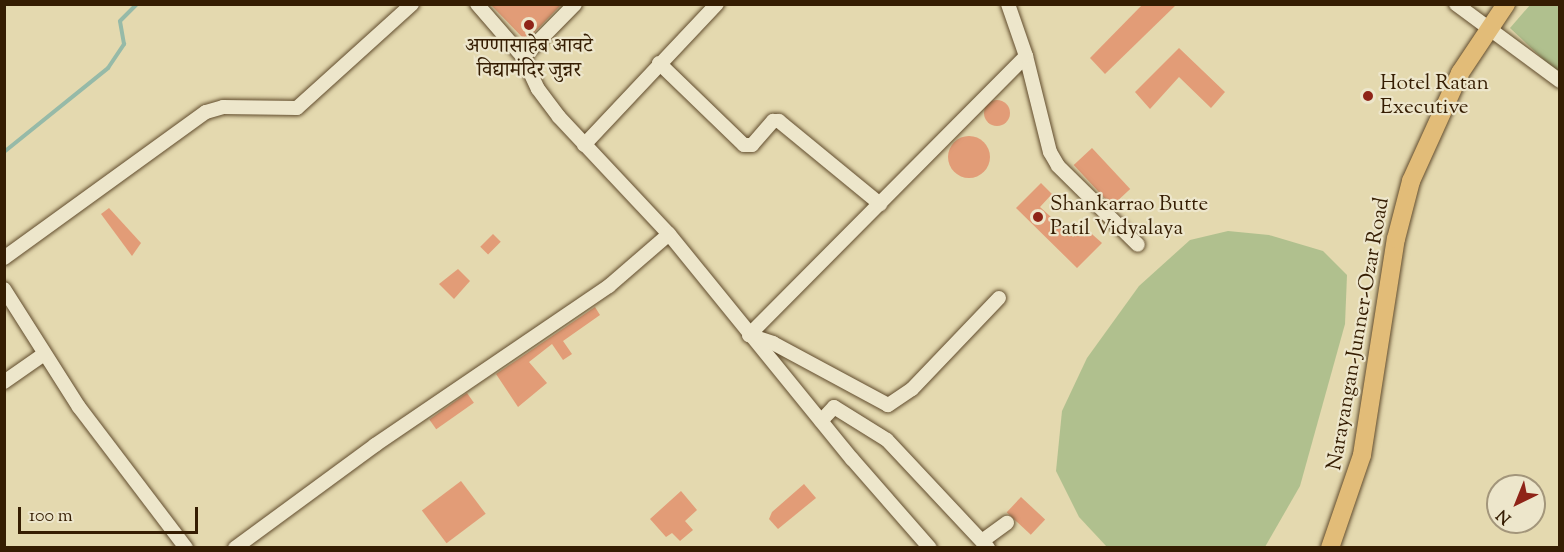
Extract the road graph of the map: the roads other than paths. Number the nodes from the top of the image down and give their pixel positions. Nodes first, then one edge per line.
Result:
1 (412, 4) edge
2 (477, 4) edge
3 (575, 4) edge
4 (717, 4) edge
5 (1008, 4) edge
6 (1456, 4) edge
7 (1506, 4) edge
8 (1488, 31) junction
9 (1026, 56) junction
10 (523, 57) junction
11 (660, 63) junction
12 (1560, 81) edge
13 (584, 145) junction
14 (880, 204) junction
15 (669, 234) junction
16 (1138, 245) dead end
17 (4, 258) edge
18 (4, 289) edge
19 (999, 298) dead end
20 (749, 335) junction
21 (44, 354) junction
22 (4, 382) edge
23 (821, 421) junction
24 (1008, 523) dead end
25 (985, 544) edge
26 (186, 548) edge
27 (235, 548) edge
28 (930, 548) edge
29 (1330, 548) edge

1 - 17 street
2 - 10 street
3 - 10 street
4 - 11 street
5 - 9 street
6 - 8 street
7 - 8 main road, Narayangan-Junner-Ozar Road
8 - 12 street
8 - 29 main road, Narayangan-Junner-Ozar Road
9 - 14 street
9 - 16 street
10 - 13 street
11 - 13 street
11 - 14 street
13 - 15 street
14 - 20 street
15 - 20 street
15 - 27 street
18 - 21 street
19 - 20 street
20 - 23 street
21 - 22 street
21 - 26 street
23 - 25 street
23 - 28 street
24 - 25 street

